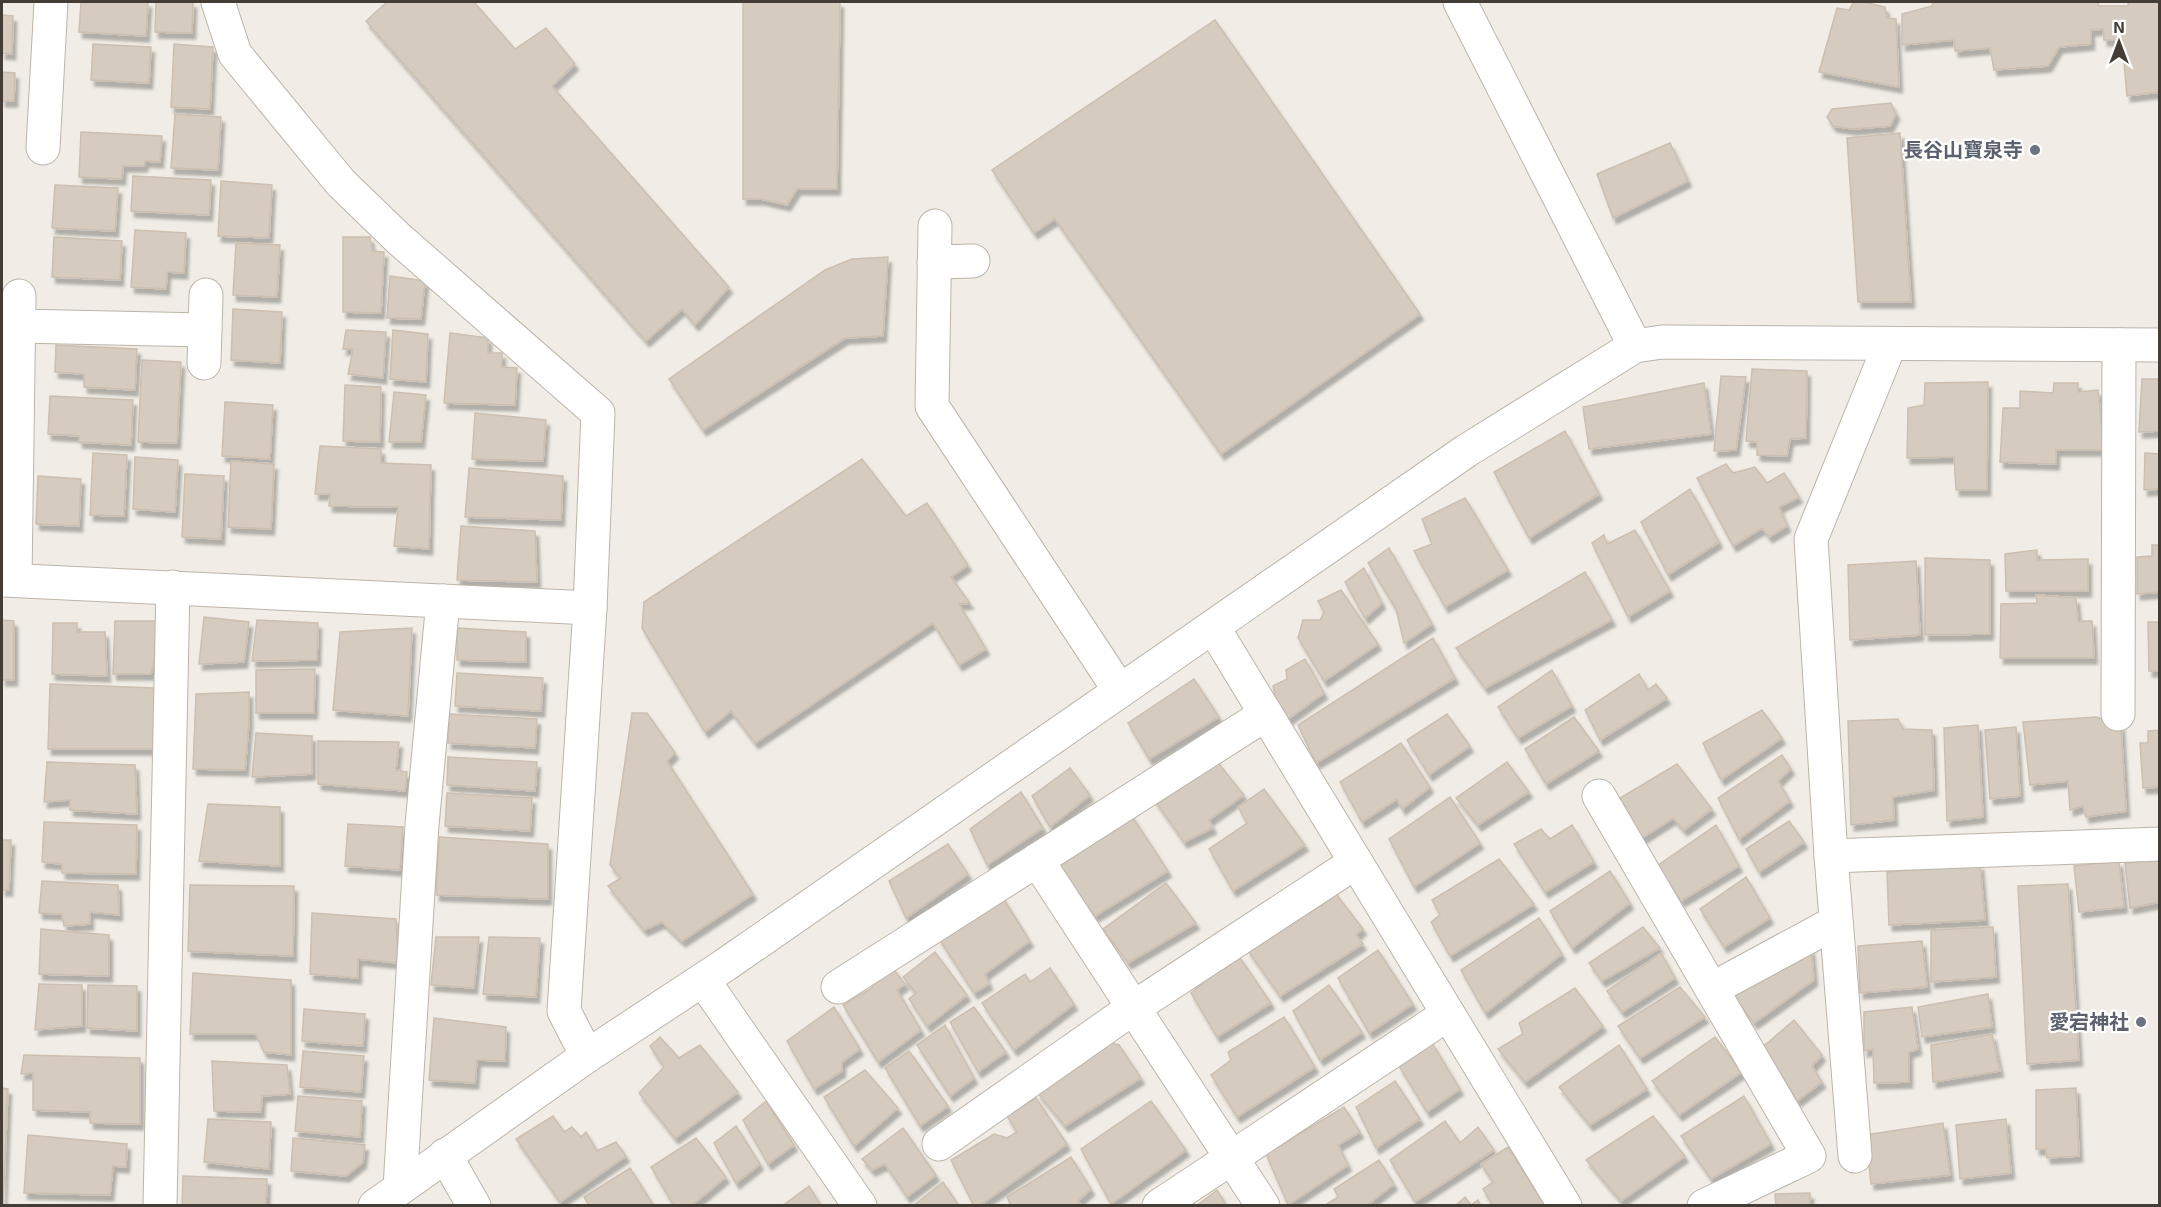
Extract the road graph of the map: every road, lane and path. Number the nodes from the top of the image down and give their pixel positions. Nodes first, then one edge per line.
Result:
1 (51, 2) edge
2 (218, 2) edge
3 (1460, 2) edge
4 (43, 148) dead end
5 (935, 226) dead end
6 (973, 261) dead end
7 (934, 262) junction
8 (206, 295) dead end
9 (205, 330) junction
10 (1890, 344) junction
11 (2119, 345) junction
12 (2160, 345) edge
13 (1635, 346) junction
14 (204, 363) dead end
15 (8, 580) edge
16 (173, 587) junction
17 (443, 601) junction
18 (590, 608) junction
19 (1213, 627) junction
20 (1120, 692) junction
21 (1266, 714) junction
22 (2118, 714) dead end
23 (1599, 796) dead end
24 (2160, 844) edge
25 (1831, 856) junction
26 (1037, 860) junction
27 (1356, 862) junction
28 (1836, 922) junction
29 (703, 980) junction
30 (838, 987) dead end
31 (1712, 989) junction
32 (1133, 1008) junction
33 (1448, 1014) junction
34 (587, 1056) junction
35 (939, 1144) dead end
36 (445, 1155) junction
37 (1855, 1156) dead end
38 (1231, 1157) junction
39 (388, 1197) edge
40 (160, 1206) edge
41 (474, 1206) edge
42 (860, 1206) edge
43 (1159, 1206) edge
44 (1263, 1206) edge
45 (1565, 1206) edge
46 (1704, 1206) edge

1 - 4 street
2 - 18 street
3 - 13 street
5 - 7 street
6 - 7 street
7 - 20 street
8 - 9 street
9 - 14 street
9 - 15 street
10 - 11 street
10 - 13 street
10 - 25 street
11 - 12 street
11 - 22 street
13 - 19 street
15 - 16 street
16 - 17 street
16 - 40 street
17 - 18 street
17 - 39 street
18 - 34 street
19 - 20 street
19 - 21 street
20 - 29 street
21 - 26 street
21 - 27 street
23 - 31 street
24 - 25 street
25 - 28 street
26 - 30 street
26 - 32 street
27 - 32 street
27 - 33 street
28 - 31 street
28 - 37 street
29 - 34 street
29 - 42 street
31 - 46 street
32 - 35 street
32 - 38 street
33 - 38 street
33 - 45 street
34 - 36 street
36 - 39 street
36 - 41 street
38 - 43 street
38 - 44 street

